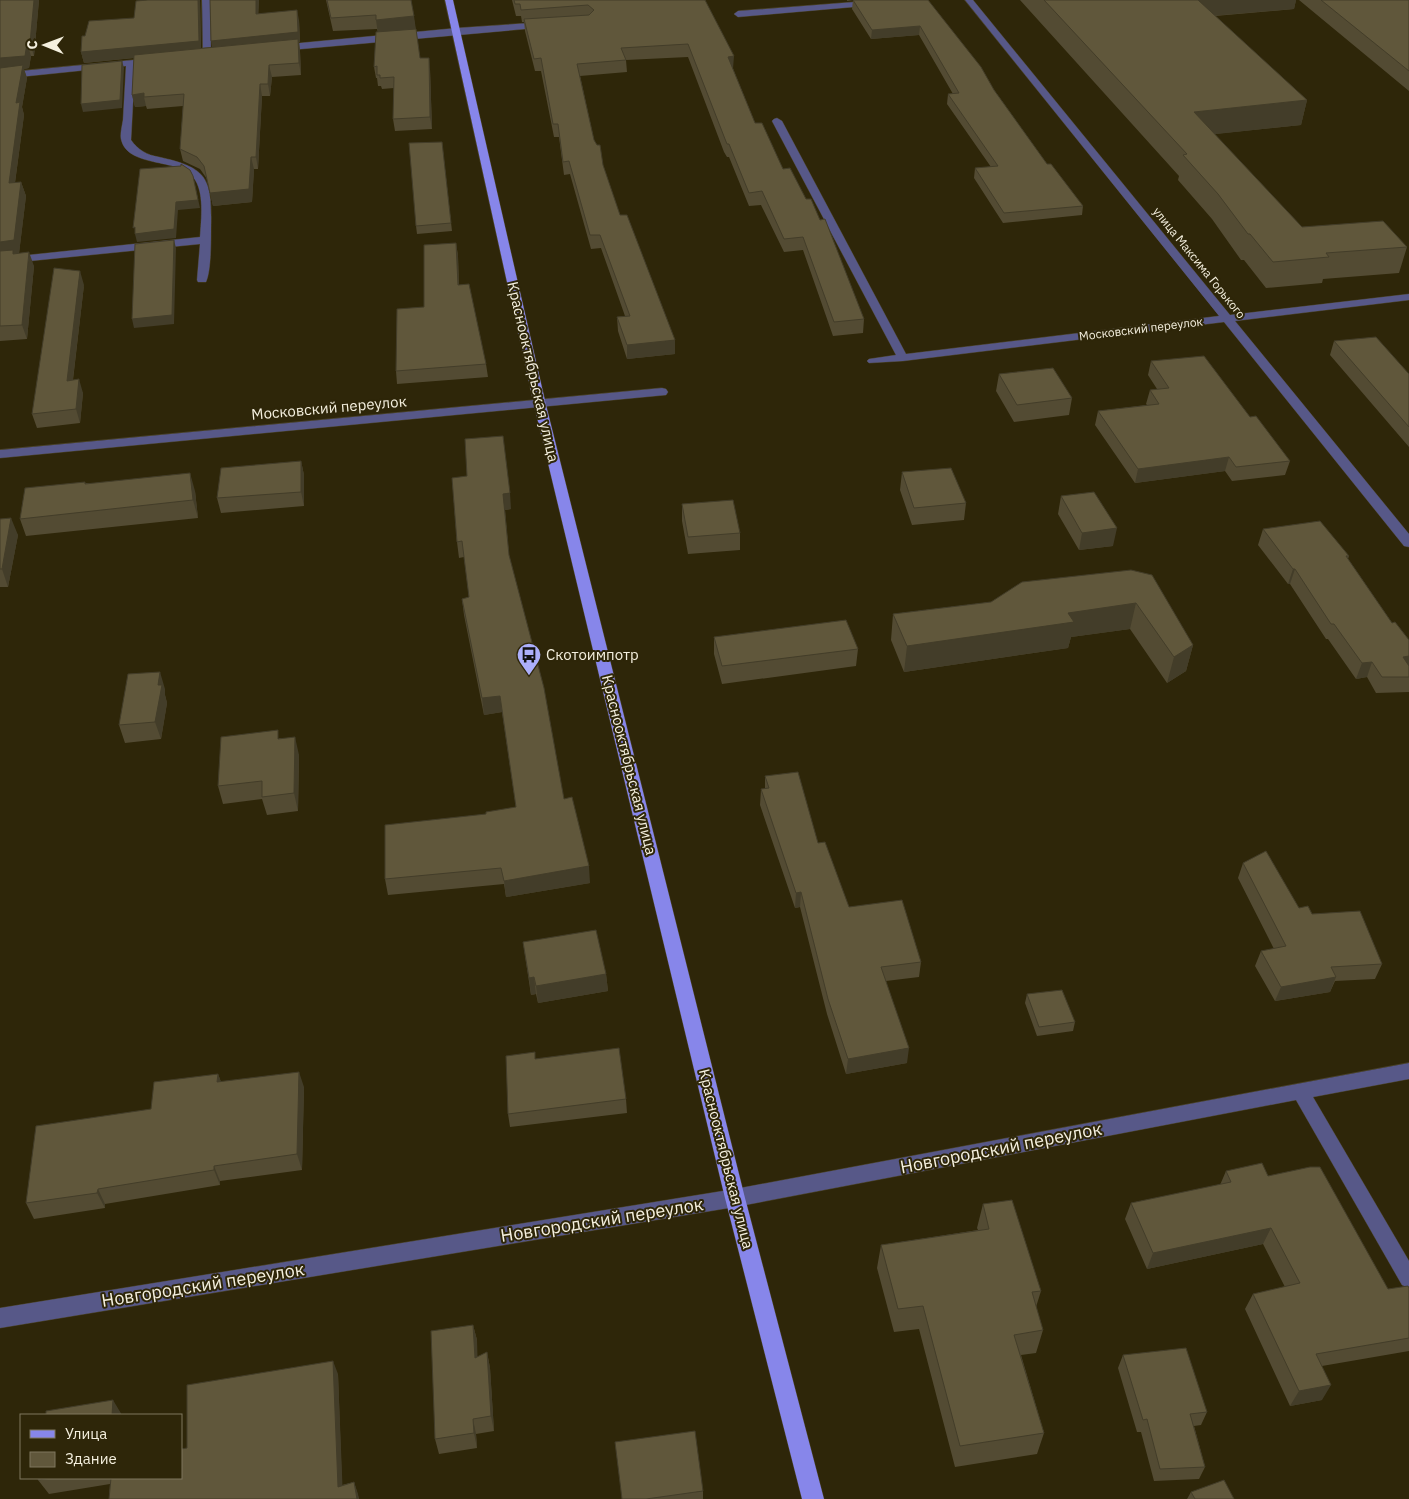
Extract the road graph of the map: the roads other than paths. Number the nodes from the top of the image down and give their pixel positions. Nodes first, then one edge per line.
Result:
1 (206, 0) edge
2 (449, 0) edge
3 (808, 0) edge
4 (910, 0) edge
5 (969, 0) edge
6 (830, 7) junction
7 (738, 14) dead end
8 (551, 25) edge
9 (457, 31) junction
10 (265, 50) edge
11 (207, 55) edge
12 (160, 60) edge
13 (131, 63) junction
14 (0, 76) edge
15 (777, 121) dead end
16 (204, 240) junction
17 (0, 262) edge
18 (202, 280) dead end
19 (1409, 297) edge
20 (1227, 319) junction
21 (903, 358) junction
22 (873, 361) dead end
23 (662, 392) dead end
24 (540, 405) junction
25 (0, 454) edge
26 (1409, 543) edge
27 (1409, 1071) edge
28 (1300, 1091) junction
29 (735, 1198) junction
30 (1409, 1279) edge
31 (0, 1318) edge
32 (813, 1499) edge

1 - 11 street
2 - 9 main road, Краснооктябрьская улица
3 - 6 street
4 - 6 street
5 - 20 street, улица Максима Горького
6 - 7 street
8 - 9 street
9 - 10 street
9 - 24 main road, Краснооктябрьская улица
12 - 13 street
13 - 14 street
13 - 16 street
15 - 21 street
16 - 17 street
16 - 18 street
19 - 20 street, Московский переулок
20 - 21 street, Московский переулок
20 - 26 street, улица Максима Горького
21 - 22 street, Московский переулок
23 - 24 street, Московский переулок
24 - 25 street, Московский переулок
24 - 29 main road, Краснооктябрьская улица
27 - 28 street, Новгородский переулок
28 - 29 street, Новгородский переулок
28 - 30 street
29 - 31 street, Новгородский переулок
29 - 32 main road, Краснооктябрьская улица

